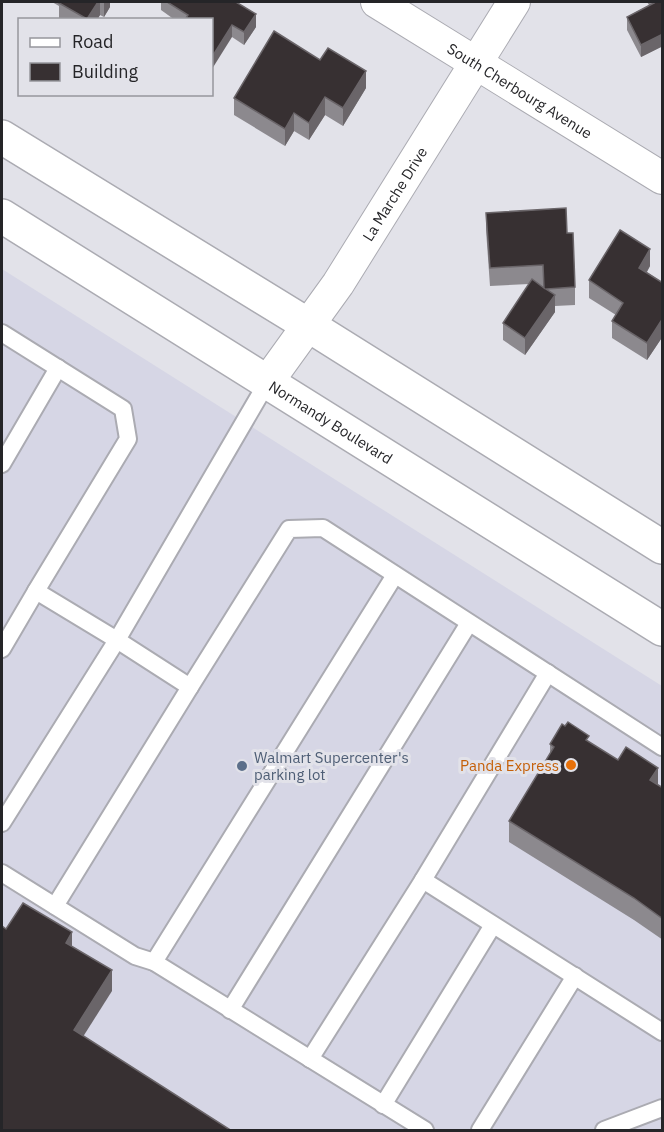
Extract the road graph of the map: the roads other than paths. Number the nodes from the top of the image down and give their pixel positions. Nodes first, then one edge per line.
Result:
1 (377, 2) edge
2 (514, 2) edge
3 (475, 63) junction
4 (2, 137) edge
5 (663, 178) edge
6 (2, 216) edge
7 (308, 325) junction
8 (2, 333) edge
9 (58, 369) junction
10 (268, 381) junction
11 (2, 464) edge
12 (663, 547) edge
13 (395, 575) junction
14 (36, 591) junction
15 (469, 623) junction
16 (663, 628) edge
17 (117, 640) junction
18 (2, 649) edge
19 (548, 673) junction
20 (190, 687) junction
21 (663, 747) edge
22 (2, 823) edge
23 (2, 873) edge
24 (423, 880) junction
25 (55, 906) junction
26 (493, 925) junction
27 (154, 962) junction
28 (575, 976) junction
29 (230, 1010) junction
30 (663, 1032) edge
31 (310, 1059) junction
32 (383, 1105) junction
33 (663, 1108) edge
34 (425, 1131) edge
35 (480, 1131) edge
36 (604, 1131) edge

1 - 3 street, South Cherbourg Avenue
2 - 3 street, La Marche Drive
3 - 5 street, South Cherbourg Avenue
3 - 7 street, La Marche Drive
4 - 7 main road
6 - 10 main road, Normandy Boulevard
7 - 10 street, La Marche Drive
7 - 12 main road
8 - 9 lane
9 - 11 lane
9 - 14 lane
10 - 16 main road, Normandy Boulevard
10 - 17 lane
13 - 15 lane
13 - 20 lane
13 - 27 lane
14 - 17 lane
14 - 18 lane
15 - 19 lane
15 - 29 lane
17 - 20 lane
17 - 22 lane
19 - 21 lane
19 - 24 lane
20 - 25 lane
23 - 25 lane
24 - 26 lane
24 - 31 lane
25 - 27 lane
26 - 28 lane
26 - 32 lane
27 - 29 lane
28 - 30 lane
28 - 35 lane
29 - 31 lane
31 - 32 lane
32 - 34 lane
33 - 36 lane

